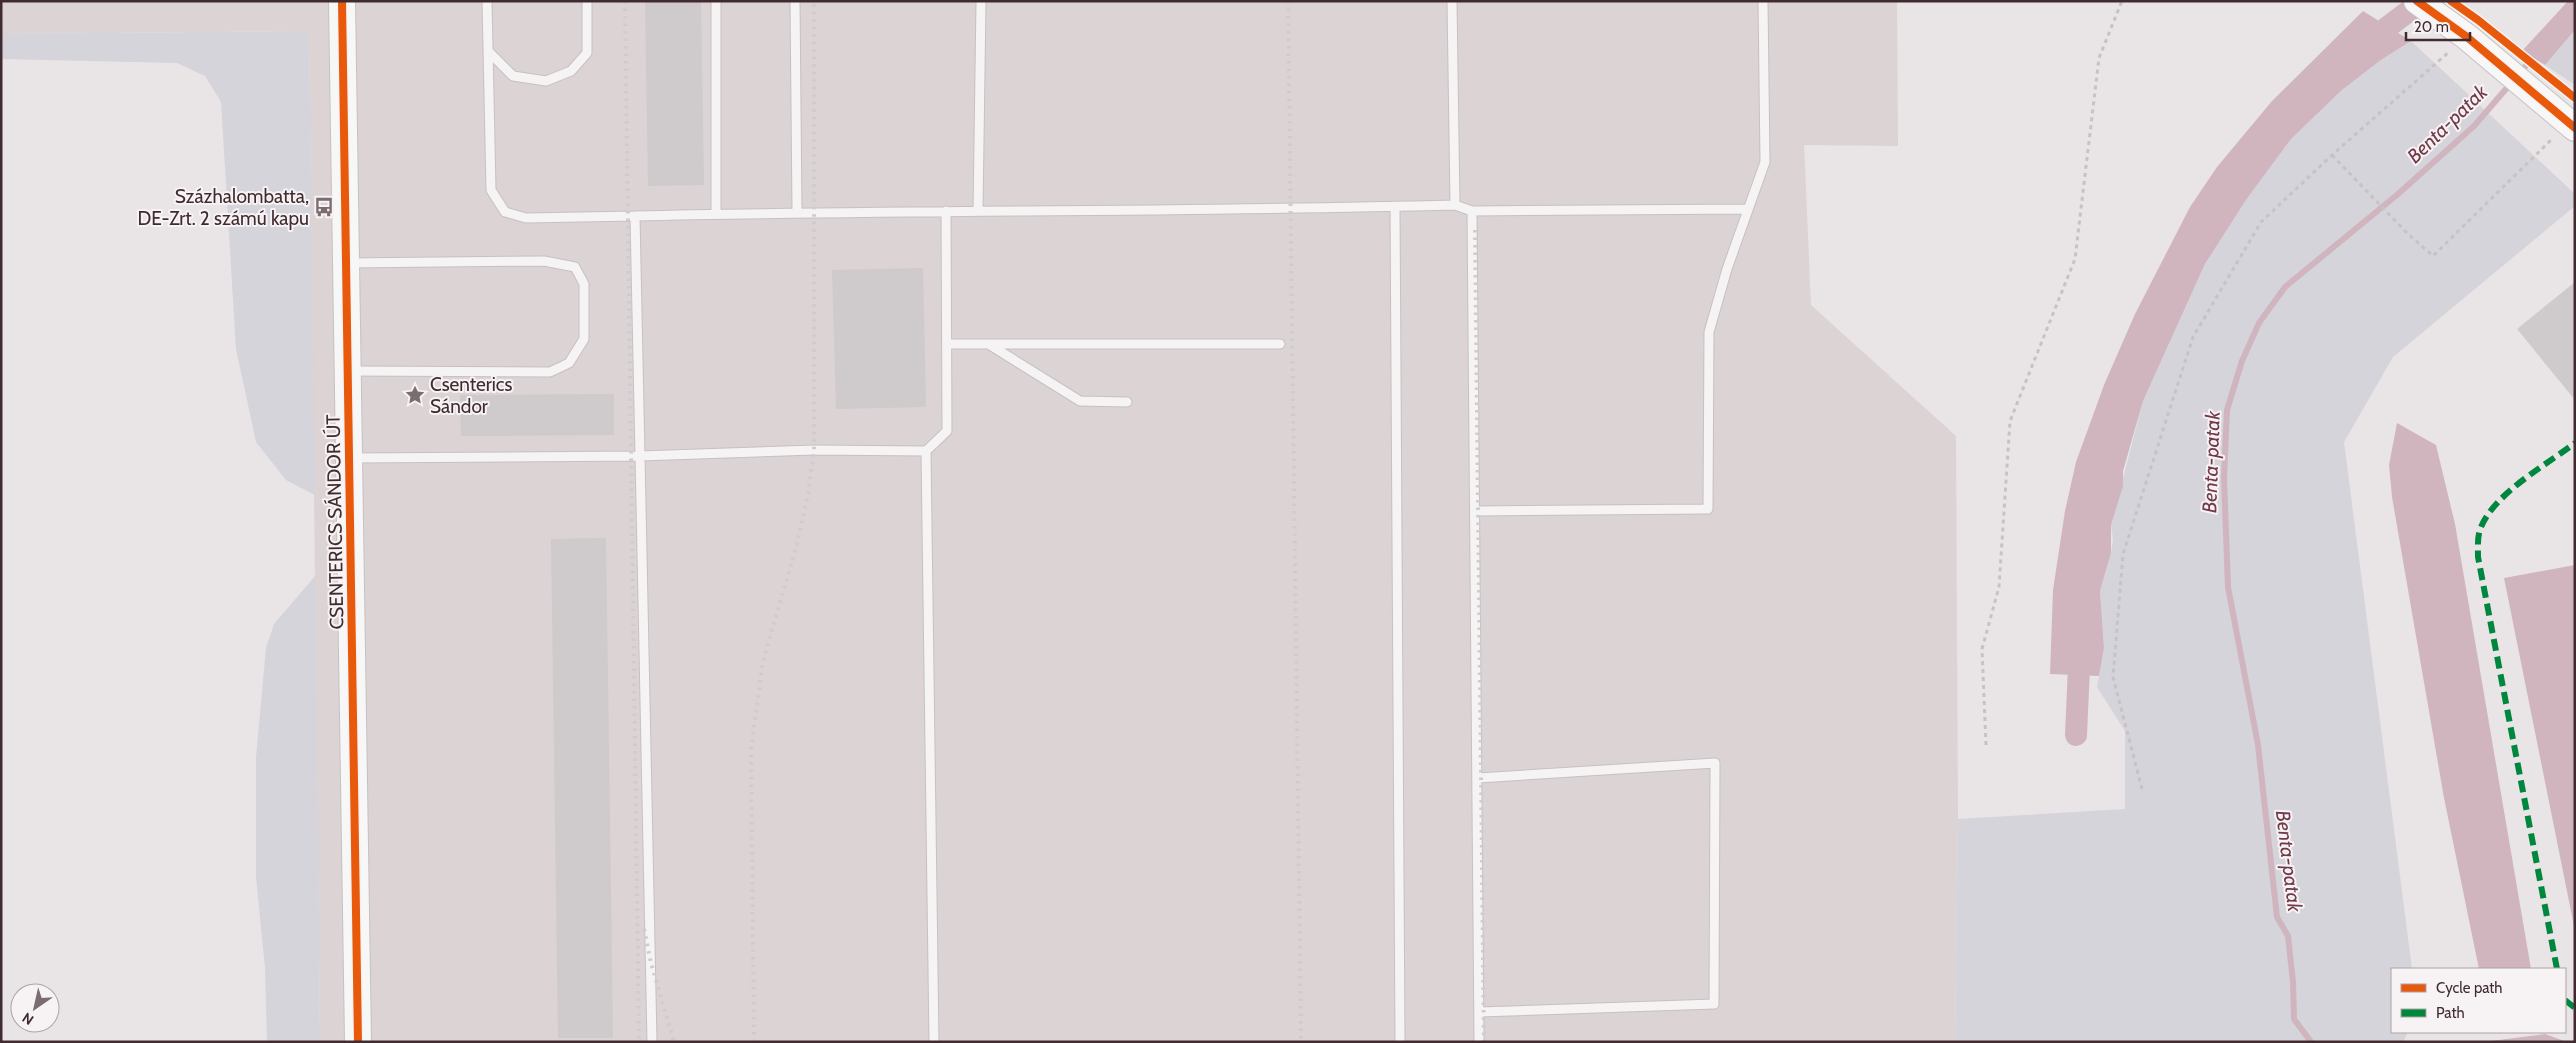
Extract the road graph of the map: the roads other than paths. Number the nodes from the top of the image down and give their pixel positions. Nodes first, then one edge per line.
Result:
1 (342, 1) edge
2 (487, 1) edge
3 (587, 1) edge
4 (716, 1) edge
5 (795, 1) edge
6 (981, 1) edge
7 (1452, 1) edge
8 (1763, 1) edge
9 (2417, 1) edge
10 (488, 51) junction
11 (2572, 126) edge
12 (1455, 205) junction
13 (1395, 206) junction
14 (1747, 209) junction
15 (946, 211) junction
16 (978, 211) junction
17 (1472, 211) junction
18 (797, 212) junction
19 (716, 214) junction
20 (635, 216) junction
21 (347, 263) junction
22 (947, 344) junction
23 (990, 344) junction
24 (1280, 344) dead end
25 (348, 371) junction
26 (1127, 402) dead end
27 (926, 451) junction
28 (640, 456) junction
29 (350, 458) junction
30 (1475, 511) junction
31 (1478, 778) junction
32 (1479, 1012) junction
33 (358, 1042) edge
34 (652, 1042) edge
35 (934, 1042) edge
36 (1400, 1042) edge
37 (1480, 1042) edge

1 - 21 street, CSENTERICS SÁNDOR ÚT
2 - 10 lane
3 - 10 lane
4 - 19 lane
5 - 18 lane
6 - 16 lane
7 - 12 lane
8 - 14 lane
9 - 11 street
10 - 20 lane
12 - 13 lane
12 - 17 lane
13 - 16 lane
13 - 36 lane
14 - 17 lane
14 - 30 lane
15 - 16 lane
15 - 18 lane
15 - 22 lane
17 - 30 lane
18 - 19 lane
19 - 20 lane
20 - 28 lane
21 - 25 street, CSENTERICS SÁNDOR ÚT
21 - 25 lane
22 - 23 lane
22 - 27 lane
23 - 24 lane
23 - 26 lane
25 - 29 street, CSENTERICS SÁNDOR ÚT
27 - 28 lane
27 - 35 lane
28 - 29 lane
28 - 34 lane
29 - 33 street, CSENTERICS SÁNDOR ÚT
30 - 31 lane
31 - 32 lane
31 - 32 lane
32 - 37 lane

